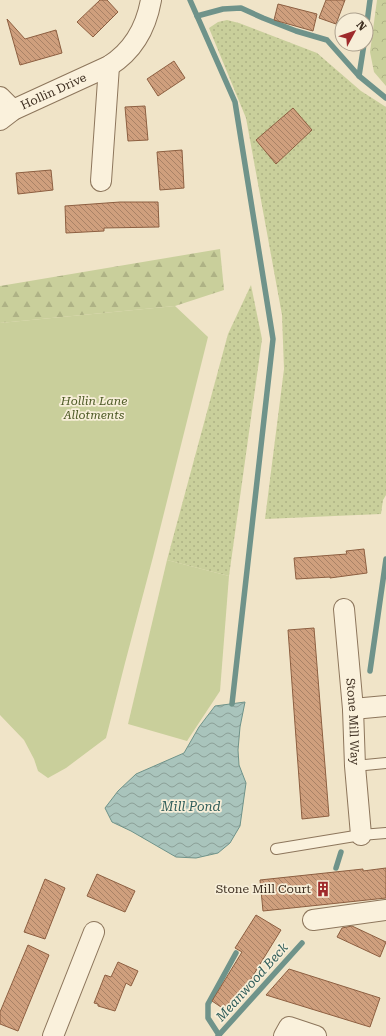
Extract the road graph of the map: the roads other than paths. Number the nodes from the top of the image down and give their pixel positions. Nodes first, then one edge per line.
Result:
1 (151, 0) edge
2 (109, 66) junction
3 (4, 109) edge
4 (101, 181) dead end
5 (344, 608) dead end
6 (386, 706) edge
7 (353, 709) junction
8 (386, 763) edge
9 (354, 766) junction
10 (386, 833) edge
11 (361, 835) junction
12 (276, 849) dead end
13 (386, 910) edge
14 (313, 920) dead end
15 (94, 932) dead end
16 (53, 1036) edge
17 (284, 1036) edge
18 (316, 1036) edge

1 - 2 street, Hollin Drive
2 - 3 street, Hollin Drive
2 - 4 street
5 - 7 street, Stone Mill Way
6 - 7 street
7 - 9 street, Stone Mill Way
8 - 9 lane
9 - 11 street, Stone Mill Way
10 - 11 lane
11 - 12 lane
13 - 14 street
15 - 16 street
17 - 18 street

